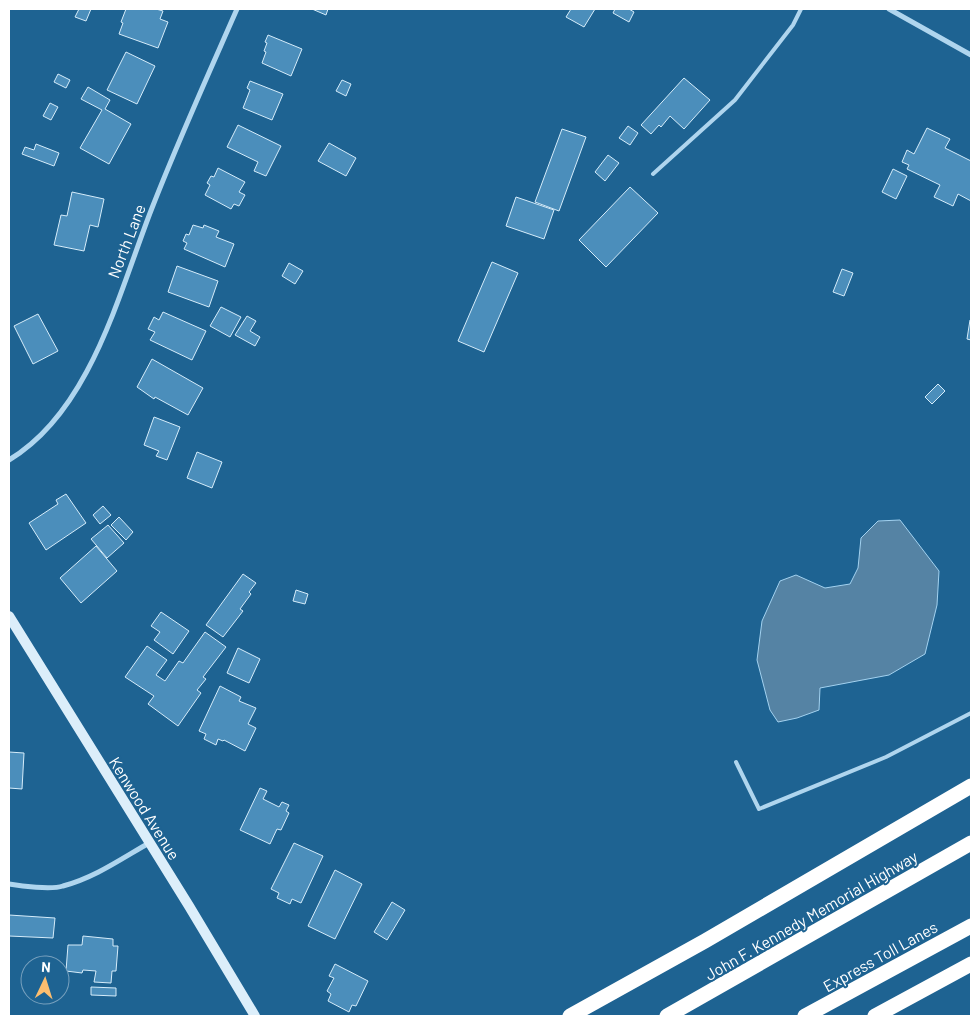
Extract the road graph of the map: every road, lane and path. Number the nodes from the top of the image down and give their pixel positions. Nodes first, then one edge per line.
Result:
1 (237, 9) edge
2 (801, 9) edge
3 (889, 9) edge
4 (971, 56) edge
5 (652, 174) dead end
6 (9, 460) edge
7 (9, 616) edge
8 (971, 713) edge
9 (736, 762) dead end
10 (971, 786) edge
11 (148, 843) junction
12 (971, 843) edge
13 (9, 884) edge
14 (971, 926) edge
15 (971, 964) edge
16 (254, 1016) edge
17 (570, 1016) edge
18 (667, 1016) edge
19 (805, 1016) edge
20 (875, 1016) edge

1 - 6 street, North Lane
2 - 5 lane
3 - 4 street
7 - 11 main road, Kenwood Avenue
8 - 9 lane
10 - 17 highway
11 - 13 street
11 - 16 main road, Kenwood Avenue
12 - 18 highway, John F. Kennedy Memorial Highway
14 - 19 highway, Express Toll Lanes
15 - 20 highway

